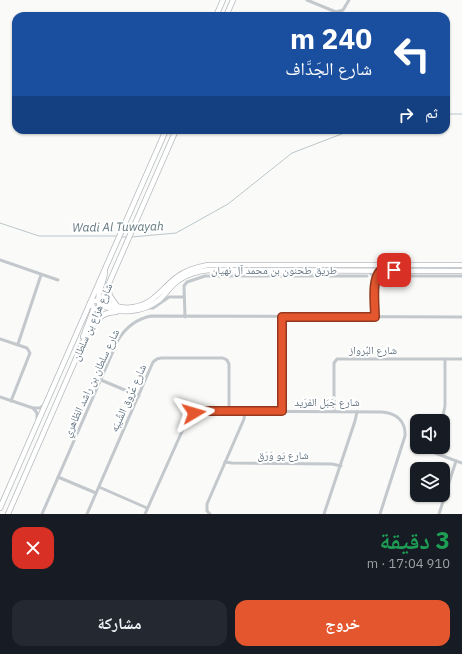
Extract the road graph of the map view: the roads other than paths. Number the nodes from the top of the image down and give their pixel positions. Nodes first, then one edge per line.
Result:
1 (223, 0) edge
2 (233, 0) edge
3 (307, 0) edge
4 (349, 0) edge
5 (218, 12) edge
6 (228, 12) edge
7 (164, 134) edge
8 (174, 134) edge
9 (0, 260) edge
10 (462, 266) edge
11 (104, 270) junction
12 (267, 270) junction
13 (278, 270) junction
14 (381, 270) junction
15 (447, 271) junction
16 (462, 271) edge
17 (367, 273) junction
18 (41, 275) junction
19 (275, 276) junction
20 (387, 276) dead end
21 (462, 276) edge
22 (58, 280) dead end
23 (375, 282) junction
24 (108, 287) junction
25 (184, 297) junction
26 (100, 302) junction
27 (89, 304) junction
28 (117, 307) junction
29 (146, 308) junction
30 (131, 311) junction
31 (185, 317) junction
32 (282, 317) junction
33 (375, 317) junction
34 (462, 317) edge
35 (0, 339) edge
36 (18, 344) junction
37 (83, 345) junction
38 (445, 359) junction
39 (462, 359) edge
40 (101, 380) junction
41 (139, 396) junction
42 (0, 398) edge
43 (48, 398) junction
44 (11, 401) junction
45 (32, 408) junction
46 (229, 410) junction
47 (245, 411) junction
48 (282, 411) junction
49 (334, 411) junction
50 (356, 412) junction
51 (443, 414) edge
52 (36, 425) junction
53 (438, 454) edge
54 (456, 461) junction
55 (225, 462) junction
56 (462, 463) edge
57 (341, 466) junction
58 (58, 477) junction
59 (99, 487) junction
60 (96, 493) junction
61 (0, 508) edge
62 (147, 508) junction
63 (8, 514) edge
64 (42, 514) edge
65 (87, 514) edge
66 (145, 514) edge
67 (210, 514) edge
68 (324, 514) edge
69 (380, 514) edge
70 (439, 514) edge

1 - 5 main road
2 - 6 main road
3 - 4 street
7 - 11 main road, شارع هزاع بن سلطان
8 - 24 main road, شارع هزاع بن سلطان
9 - 18 street
10 - 12 main road, طريق طحنون بن محمد آل نهيان
10 - 15 main road
11 - 26 main road
11 - 27 main road, شارع هزاع بن سلطان
12 - 13 main road, طريق طحنون بن محمد آل نهيان
12 - 19 street
12 - 25 street
12 - 28 main road, طريق طحنون بن محمد آل نهيان
12 - 29 main road, طريق طحنون بن محمد آل نهيان
13 - 17 main road, طريق طحنون بن محمد آل نهيان
13 - 19 street
14 - 15 main road, طريق طحنون بن محمد آل نهيان
14 - 17 main road, طريق طحنون بن محمد آل نهيان
14 - 23 street
15 - 16 main road, طريق طحنون بن محمد آل نهيان
17 - 19 street
17 - 23 street
18 - 22 street
18 - 36 street
20 - 21 street
23 - 33 street
24 - 26 main road, شارع هزاع بن سلطان
24 - 28 main road
25 - 29 street
25 - 31 street
26 - 27 main road
26 - 28 main road, طريق طحنون بن محمد آل نهيان
26 - 30 main road, طريق طحنون بن محمد آل نهيان
26 - 37 main road, شارع هزاع بن سلطان
27 - 37 main road
27 - 43 main road, شارع هزاع بن سلطان
29 - 30 main road, طريق طحنون بن محمد آل نهيان
30 - 37 main road
31 - 32 street, شارع سلطان بن راشد الظاهري
31 - 40 street, شارع سلطان بن راشد الظاهري
32 - 33 street, شارع سلطان بن راشد الظاهري
32 - 48 street
33 - 34 street, شارع سلطان بن راشد الظاهري
35 - 36 street
36 - 44 street
37 - 63 main road, شارع هزاع بن سلطان
38 - 39 street, شارع البُرواز
38 - 49 street, شارع البُرواز
38 - 51 street
40 - 41 street
40 - 58 street, شارع سلطان بن راشد الظاهري
41 - 46 street, شارع عُرُوق الشِّيبَه
41 - 59 street, شارع عُرُوق الشِّيبَه
42 - 44 street
43 - 45 street
43 - 52 main road, شارع هزاع بن سلطان
44 - 45 street
45 - 52 street
46 - 47 street, شارع جَبَل الفرَيد
46 - 62 street, شارع جَبَل الفرَيد
47 - 48 street, شارع جَبَل الفرَيد
47 - 55 street
48 - 49 street, شارع جَبَل الفرَيد
49 - 50 street, شارع جَبَل الفرَيد
50 - 57 street
50 - 69 street, شارع جَبَل الفرَيد
52 - 61 main road, شارع هزاع بن سلطان
53 - 54 street
54 - 56 street
54 - 70 street
55 - 57 street, شارع يَو وَرَق
55 - 67 street
57 - 68 street
58 - 60 street
58 - 64 street, شارع سلطان بن راشد الظاهري
59 - 60 street, شارع عُرُوق الشِّيبَه
59 - 62 street
60 - 65 street, شارع عُرُوق الشِّيبَه
62 - 66 street, شارع جَبَل الفرَيد

